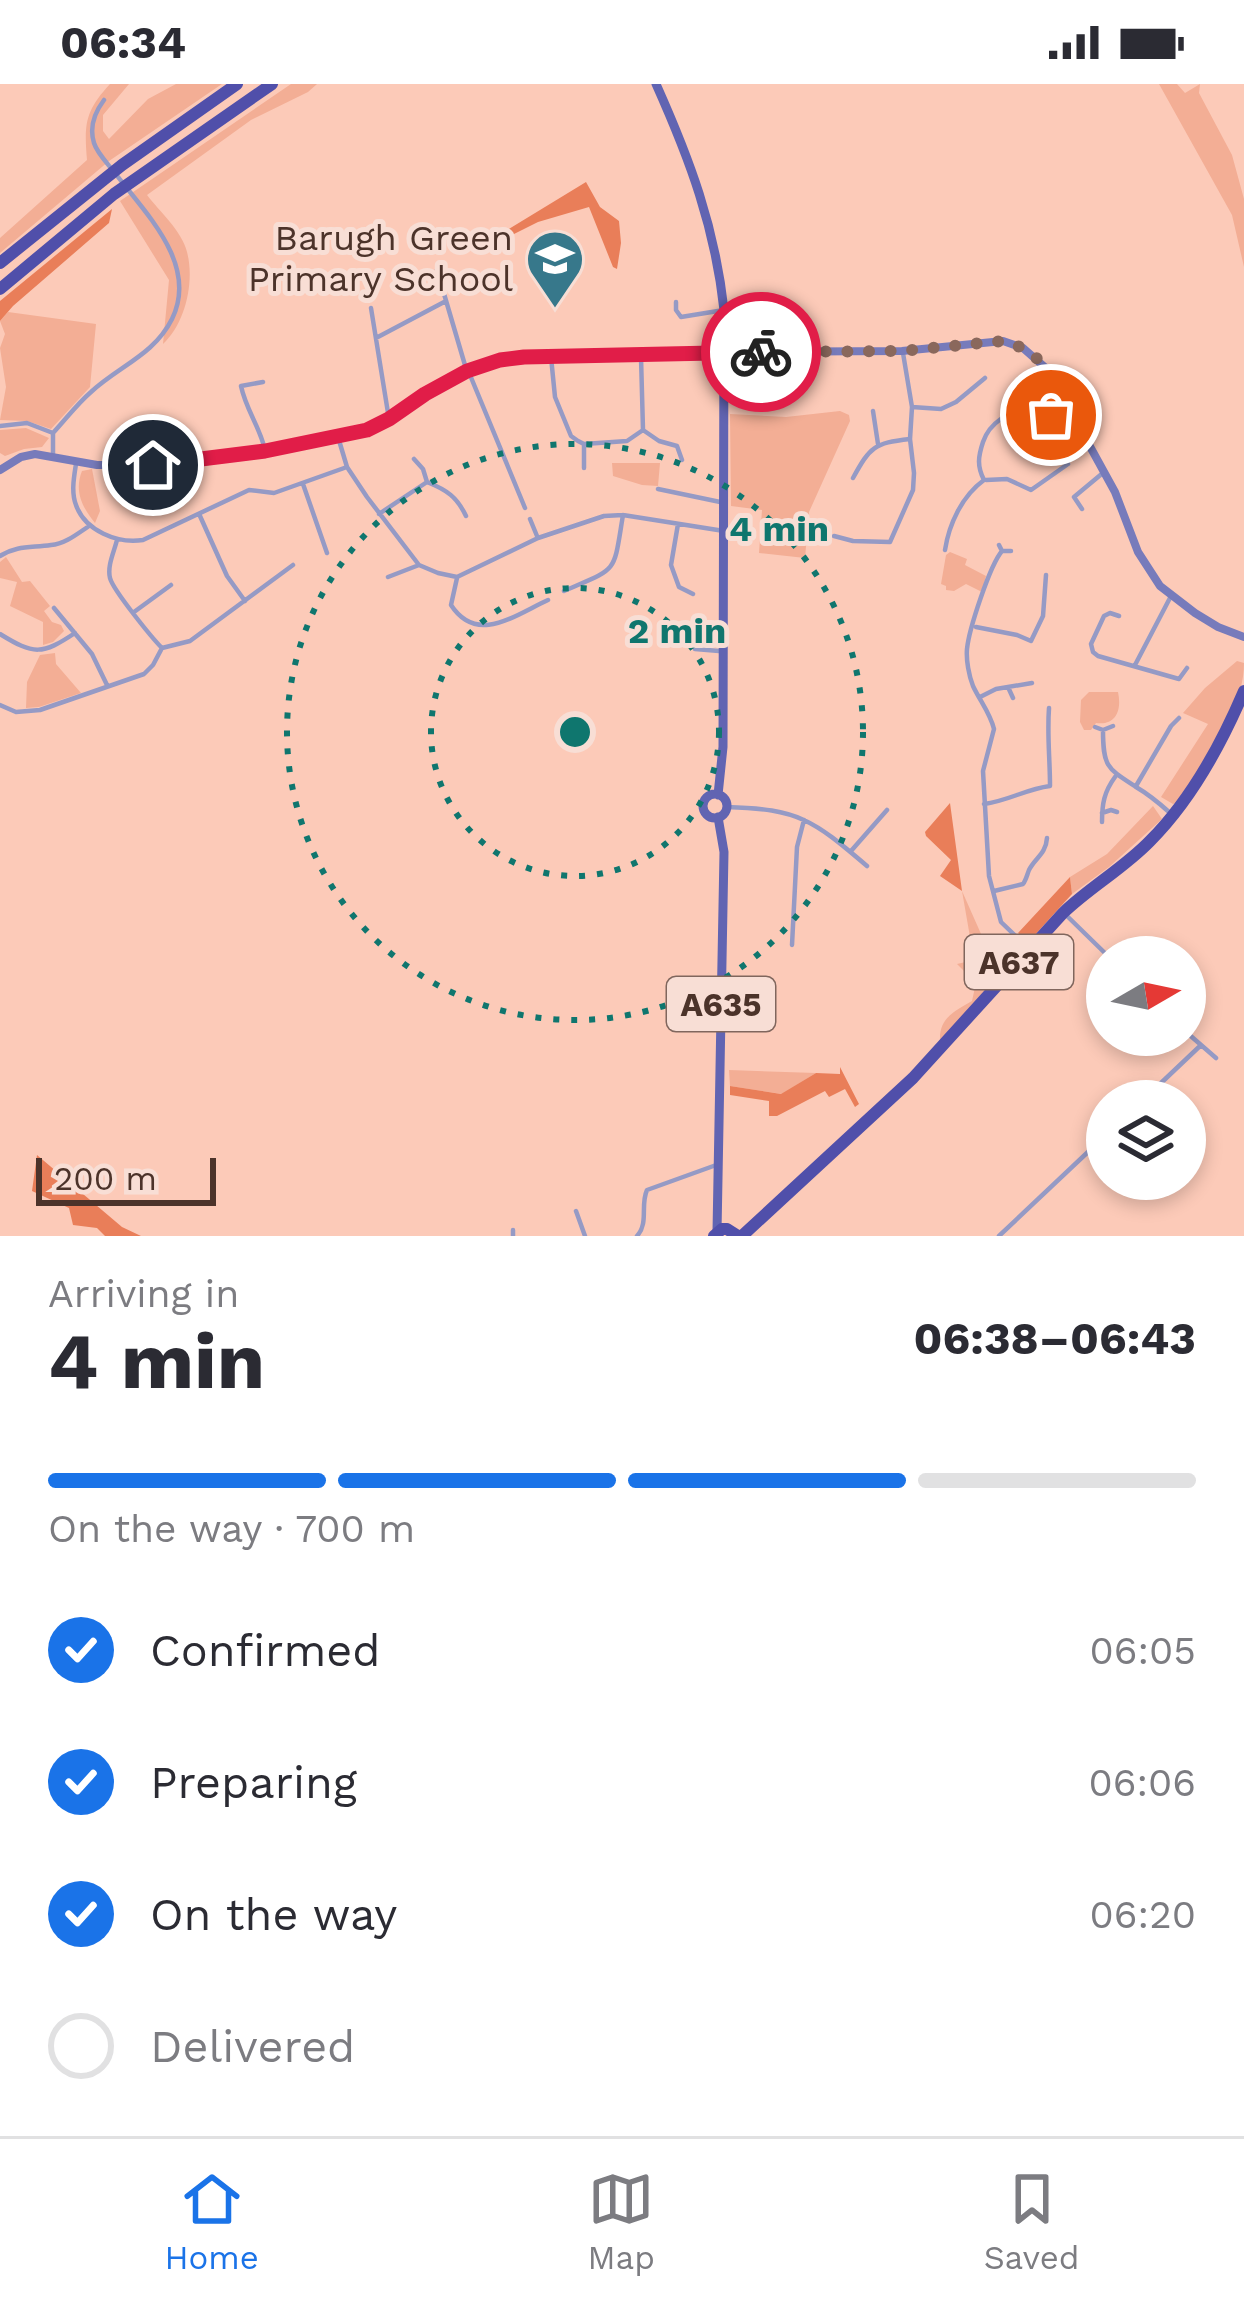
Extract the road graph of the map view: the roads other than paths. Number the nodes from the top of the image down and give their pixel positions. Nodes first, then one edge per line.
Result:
1 (237, 84) edge
2 (272, 84) edge
3 (656, 84) edge
4 (104, 100) dead end
5 (0, 263) edge
6 (437, 270) dead end
7 (0, 290) edge
8 (446, 301) junction
9 (676, 302) dead end
10 (371, 308) dead end
11 (724, 310) junction
12 (376, 338) junction
13 (902, 351) junction
14 (726, 352) junction
15 (792, 352) junction
16 (641, 355) junction
17 (550, 357) junction
18 (468, 371) junction
19 (985, 378) dead end
20 (263, 382) dead end
21 (780, 389) dead end
22 (1069, 406) junction
23 (912, 407) junction
24 (873, 411) dead end
25 (389, 419) junction
26 (0, 426) edge
27 (643, 430) junction
28 (53, 433) junction
29 (338, 436) junction
30 (910, 439) junction
31 (584, 444) junction
32 (878, 444) junction
33 (265, 451) junction
34 (1059, 453) dead end
35 (53, 455) junction
36 (414, 459) dead end
37 (682, 460) dead end
38 (77, 461) junction
39 (346, 467) junction
40 (584, 468) dead end
41 (0, 470) edge
42 (1105, 472) junction
43 (853, 478) dead end
44 (984, 480) junction
45 (427, 482) junction
46 (302, 484) junction
47 (658, 489) dead end
48 (1031, 490) junction
49 (725, 503) junction
50 (1032, 505) dead end
51 (525, 508) dead end
52 (1082, 508) dead end
53 (379, 514) junction
54 (199, 515) junction
55 (623, 515) junction
56 (466, 516) dead end
57 (530, 519) dead end
58 (678, 524) junction
59 (89, 525) junction
60 (844, 526) dead end
61 (724, 532) junction
62 (538, 538) junction
63 (117, 540) junction
64 (945, 550) dead end
65 (1012, 551) dead end
66 (327, 553) dead end
67 (0, 556) edge
68 (278, 565) dead end
69 (293, 565) dead end
70 (419, 565) junction
71 (284, 572) junction
72 (1046, 575) dead end
73 (458, 577) junction
74 (388, 578) dead end
75 (171, 585) dead end
76 (574, 587) junction
77 (564, 591) dead end
78 (693, 594) dead end
79 (538, 595) dead end
80 (577, 595) dead end
81 (1171, 596) junction
82 (245, 601) junction
83 (54, 608) dead end
84 (134, 611) junction
85 (1119, 616) dead end
86 (974, 626) junction
87 (75, 633) junction
88 (0, 634) edge
89 (1244, 637) edge
90 (162, 648) junction
91 (695, 650) dead end
92 (724, 652) junction
93 (1136, 665) junction
94 (1187, 668) dead end
95 (1032, 683) dead end
96 (107, 685) junction
97 (1008, 687) junction
98 (1244, 691) edge
99 (980, 697) junction
100 (1013, 698) dead end
101 (0, 705) edge
102 (1049, 708) dead end
103 (1179, 718) dead end
104 (1113, 726) dead end
105 (1116, 776) junction
106 (1136, 786) junction
107 (718, 795) junction
108 (984, 804) junction
109 (727, 806) junction
110 (887, 810) dead end
111 (1117, 812) dead end
112 (1102, 813) junction
113 (1174, 815) junction
114 (718, 817) junction
115 (805, 819) junction
116 (1102, 822) dead end
117 (1047, 838) dead end
118 (850, 852) junction
119 (867, 866) dead end
120 (994, 891) junction
121 (1063, 913) junction
122 (1087, 936) edge
123 (792, 945) dead end
124 (1030, 950) junction
125 (1206, 1050) edge
126 (1189, 1056) edge
127 (1216, 1058) dead end
128 (1164, 1080) edge
129 (1086, 1154) edge
130 (719, 1164) junction
131 (576, 1210) dead end
132 (729, 1233) edge
133 (585, 1236) edge
134 (637, 1236) edge
135 (999, 1236) edge

1 - 5 highway
2 - 7 highway
3 - 11 main road
4 - 28 street
6 - 8 street
8 - 12 street
8 - 18 street
9 - 11 street
10 - 12 street
11 - 14 main road
12 - 25 street
13 - 15 street
13 - 22 street
13 - 23 street
14 - 15 street
14 - 16 street
14 - 49 main road
15 - 21 street
16 - 17 street
16 - 27 street
17 - 18 street
17 - 31 street
18 - 25 street
18 - 51 street
19 - 23 street
20 - 33 street
22 - 42 street
22 - 44 street
23 - 30 street
24 - 32 street
25 - 29 street
26 - 28 street
27 - 31 street
27 - 37 street
28 - 35 street
29 - 33 street
29 - 39 street
30 - 32 street
30 - 60 street
31 - 40 street
32 - 43 street
33 - 38 street
34 - 48 street
35 - 38 street
35 - 41 street
36 - 45 street
38 - 59 street
39 - 46 street
39 - 53 street
42 - 52 street
42 - 81 street
44 - 48 street
44 - 64 street
45 - 53 street
45 - 56 street
46 - 54 street
46 - 66 street
47 - 49 street
48 - 50 street
49 - 61 main road
53 - 70 street
54 - 63 street
54 - 82 street
55 - 58 street
55 - 62 street
55 - 76 street
57 - 62 street
58 - 61 street
58 - 78 street
59 - 63 street
59 - 67 street
61 - 92 main road
62 - 73 street
63 - 84 street
65 - 86 street
68 - 71 street
69 - 71 street
70 - 73 street
70 - 74 street
71 - 82 street
72 - 86 street
73 - 79 street
75 - 84 street
76 - 77 street
76 - 80 street
81 - 89 street
81 - 93 street
82 - 90 street
83 - 87 street
84 - 90 street
85 - 93 street
86 - 99 street
87 - 88 street
87 - 96 street
90 - 96 street
91 - 92 street
92 - 107 main road
93 - 94 street
95 - 97 street
96 - 101 street
97 - 99 street
97 - 100 street
98 - 113 highway, A637
99 - 108 street
102 - 108 street
103 - 106 street
104 - 105 street
105 - 106 street
105 - 112 street
106 - 113 street
107 - 109 main road
107 - 114 main road
108 - 120 street
109 - 114 main road
109 - 115 street
110 - 118 street
111 - 112 street
112 - 116 street
113 - 121 highway, A637
114 - 130 main road, A635
115 - 118 street
115 - 123 street
117 - 120 street
118 - 119 street
120 - 124 street
121 - 122 street
121 - 124 highway, A637
124 - 132 highway, A637
125 - 127 street
126 - 128 street
129 - 135 street
130 - 132 main road, A635
130 - 134 street
131 - 133 street

